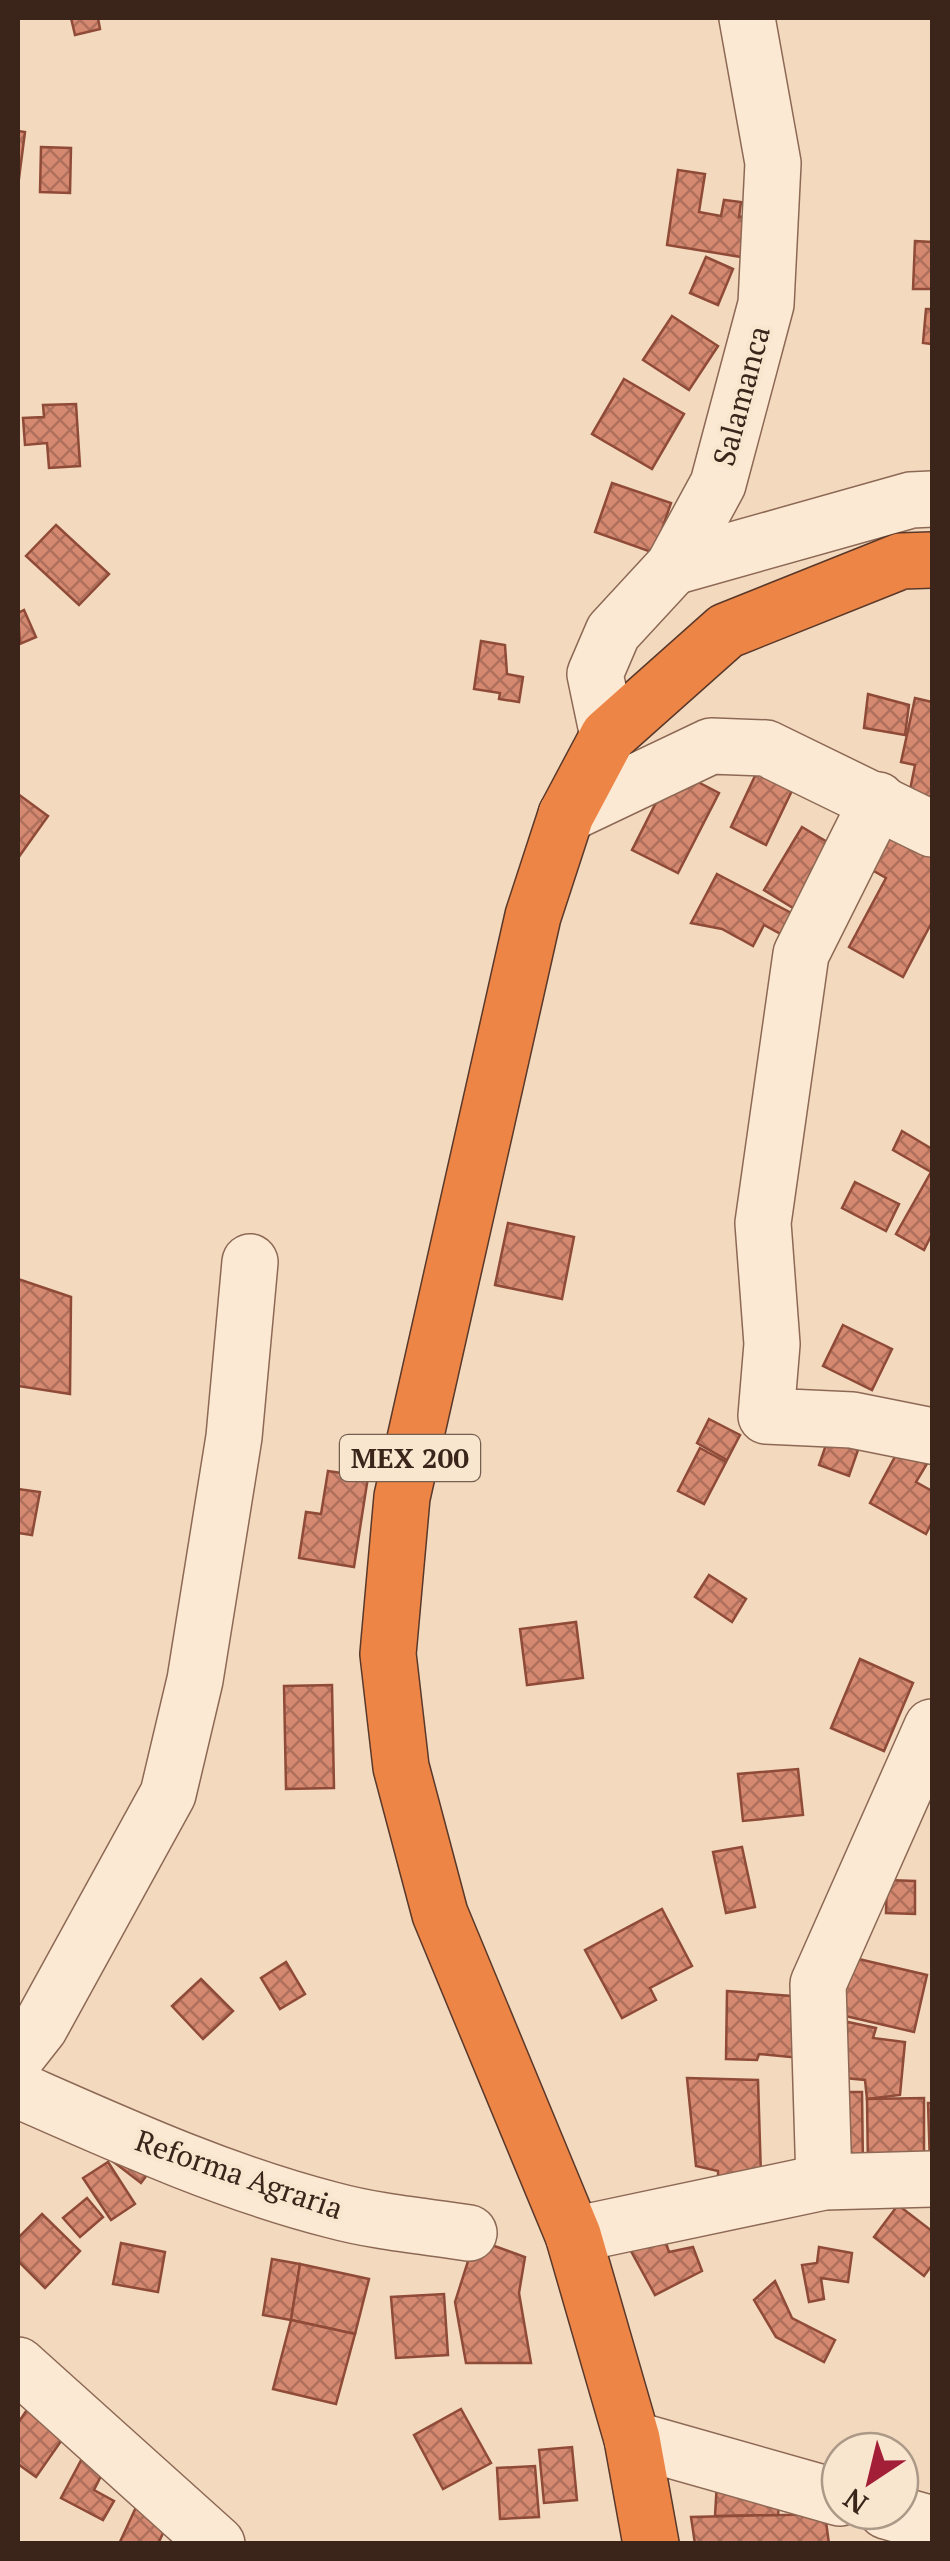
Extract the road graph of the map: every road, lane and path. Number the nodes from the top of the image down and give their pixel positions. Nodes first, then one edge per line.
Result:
1 (747, 18) edge
2 (932, 498) edge
3 (932, 560) edge
4 (674, 567) junction
5 (608, 736) junction
6 (878, 800) junction
7 (566, 814) junction
8 (932, 829) edge
9 (250, 1262) dead end
10 (932, 1436) edge
11 (932, 1727) edge
12 (18, 2056) edge
13 (18, 2090) edge
14 (932, 2179) edge
15 (824, 2182) junction
16 (468, 2233) dead end
17 (573, 2236) junction
18 (18, 2365) edge
19 (632, 2439) junction
20 (820, 2492) edge
21 (216, 2544) edge
22 (651, 2544) edge

1 - 4 street, Salamanca
2 - 4 street
3 - 5 highway, MEX 200
4 - 5 street, Salamanca
5 - 7 highway, MEX 200
6 - 7 street
6 - 8 street
6 - 10 street
7 - 17 highway, MEX 200
9 - 12 street
11 - 15 street
13 - 16 street, Reforma Agraria
14 - 15 street
15 - 17 street
17 - 19 highway, MEX 200
18 - 21 street
19 - 20 street
19 - 22 highway, MEX 200

